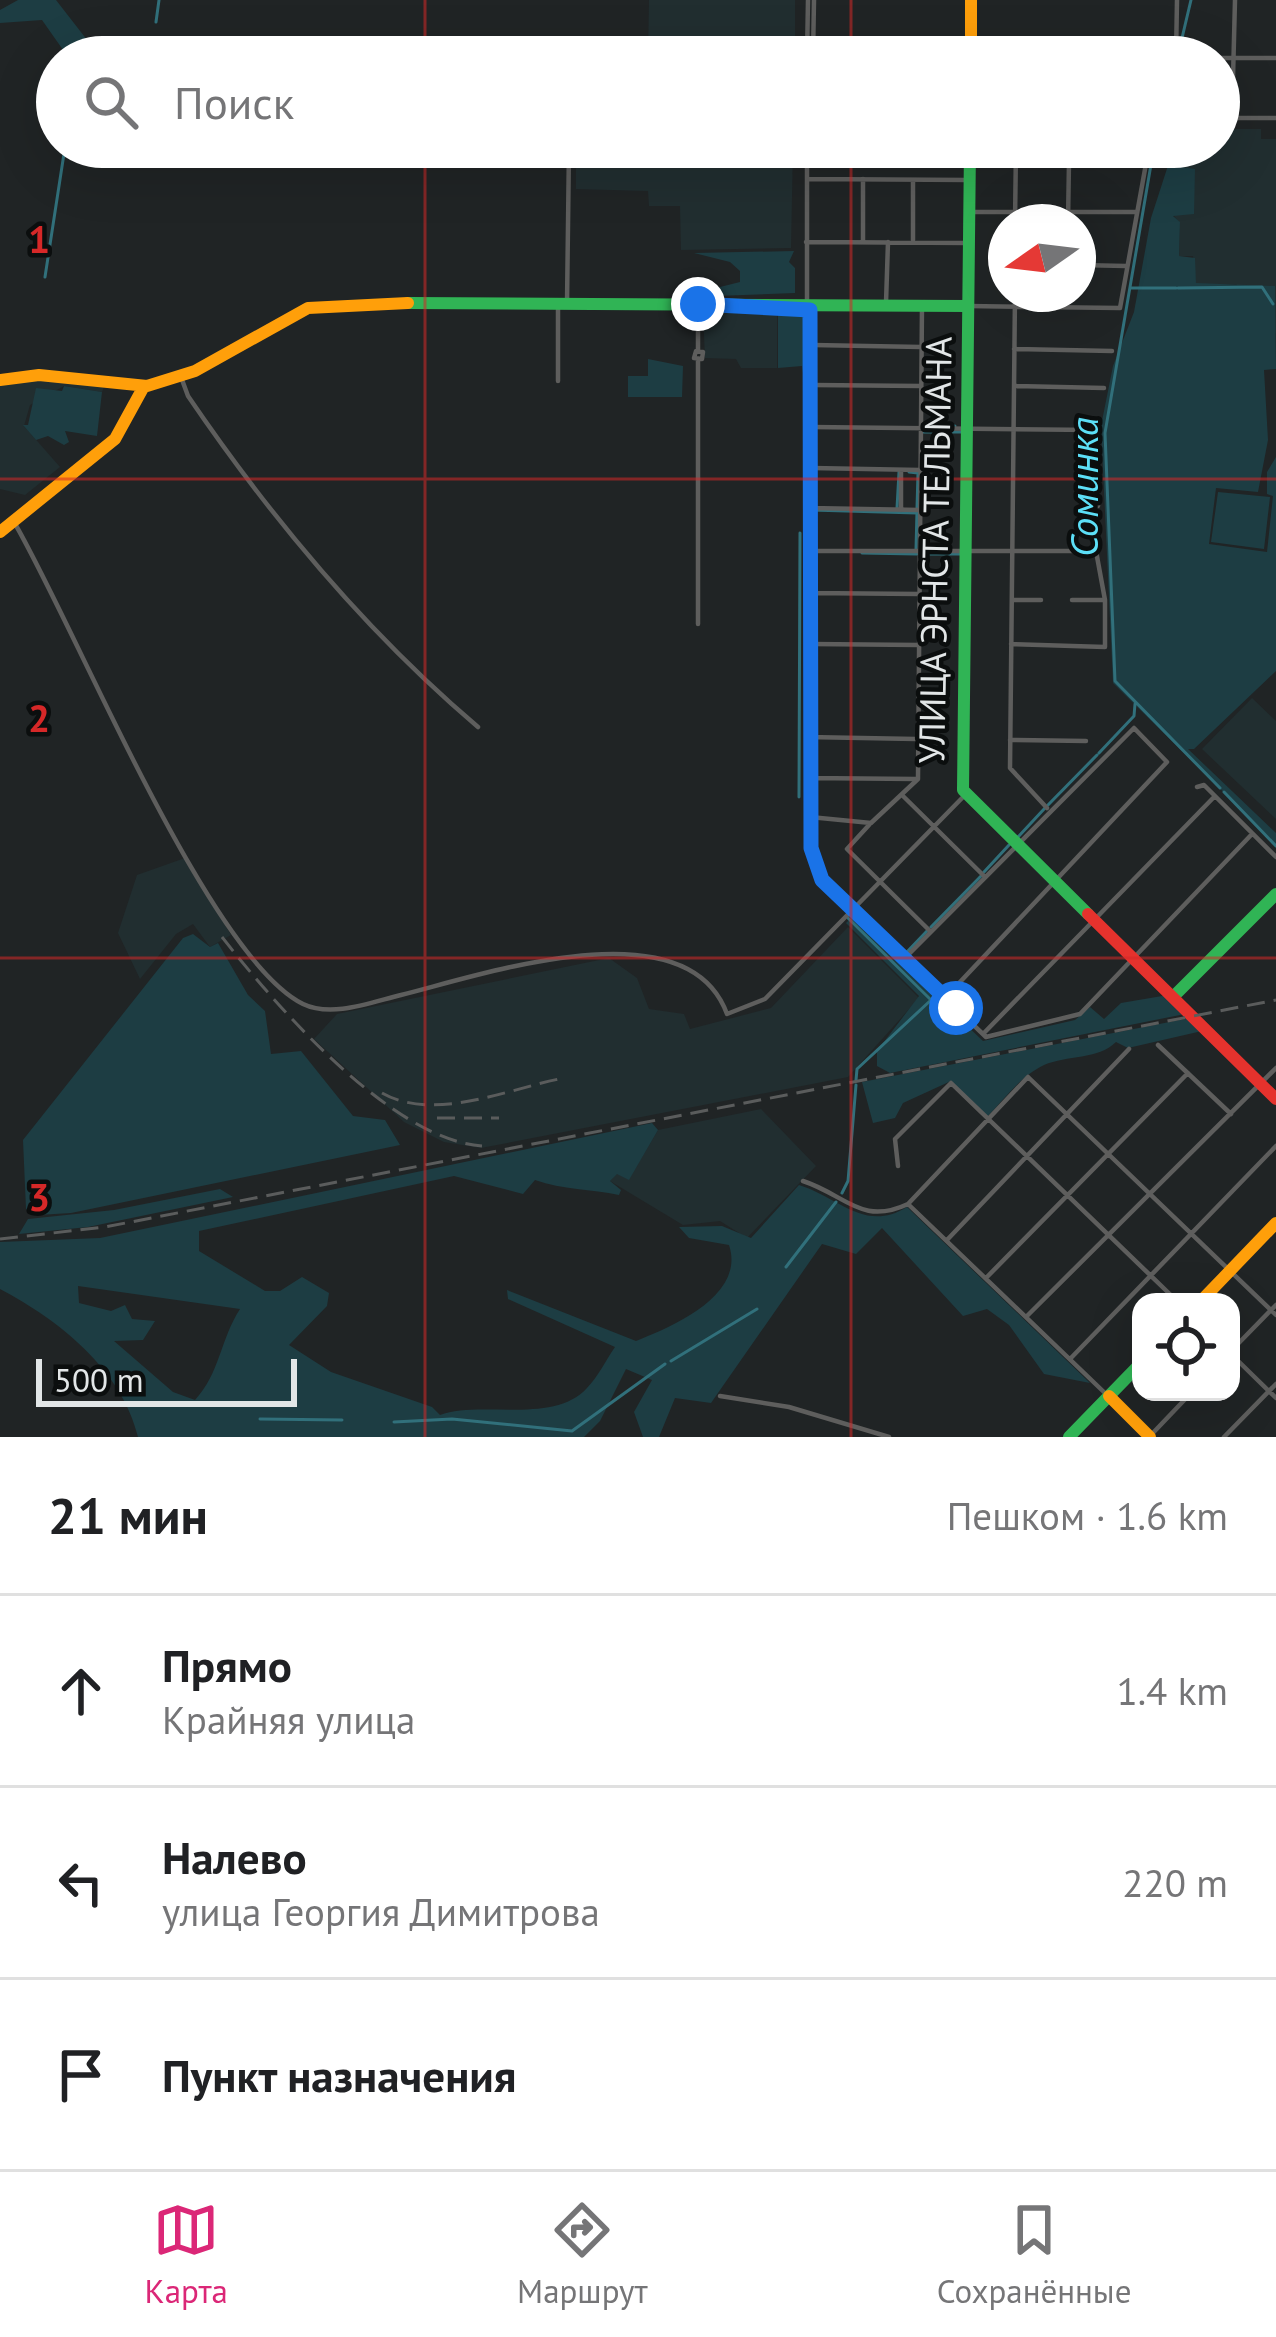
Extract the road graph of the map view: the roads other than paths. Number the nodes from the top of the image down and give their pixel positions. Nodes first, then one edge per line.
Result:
1 (811, 0) edge
2 (971, 0) edge
3 (1177, 0) edge
4 (1235, 0) edge
5 (810, 36) edge
6 (970, 36) edge
7 (1174, 36) edge
8 (1234, 36) edge
9 (1240, 58) edge
10 (1276, 58) edge
11 (1240, 117) edge
12 (1276, 118) edge
13 (568, 168) edge
14 (807, 168) edge
15 (969, 168) edge
16 (1016, 168) edge
17 (1070, 168) edge
18 (1145, 168) edge
19 (807, 179) junction
20 (863, 179) junction
21 (913, 180) junction
22 (969, 180) junction
23 (1015, 204) edge
24 (1069, 204) edge
25 (969, 212) junction
26 (988, 212) edge
27 (1096, 212) edge
28 (1136, 212) junction
29 (806, 242) junction
30 (863, 242) junction
31 (888, 242) junction
32 (913, 242) junction
33 (969, 243) junction
34 (1096, 265) edge
35 (1126, 266) junction
36 (562, 304) junction
37 (698, 304) junction
38 (886, 305) junction
39 (922, 305) junction
40 (808, 306) junction
41 (968, 306) junction
42 (988, 306) edge
43 (1096, 308) edge
44 (1015, 312) edge
45 (811, 345) junction
46 (921, 347) junction
47 (1014, 349) junction
48 (1112, 351) dead end
49 (181, 376) junction
50 (0, 380) edge
51 (558, 381) dead end
52 (810, 385) junction
53 (921, 386) junction
54 (1014, 386) junction
55 (145, 387) junction
56 (1104, 388) dead end
57 (810, 427) junction
58 (921, 428) junction
59 (967, 429) junction
60 (1013, 429) junction
61 (809, 468) junction
62 (901, 470) junction
63 (920, 470) junction
64 (1078, 470) dead end
65 (1098, 470) junction
66 (1098, 506) dead end
67 (809, 508) junction
68 (901, 510) junction
69 (920, 511) junction
70 (13, 521) junction
71 (0, 532) edge
72 (808, 551) junction
73 (920, 551) junction
74 (965, 551) junction
75 (1012, 551) junction
76 (808, 593) junction
77 (919, 593) junction
78 (1105, 599) junction
79 (1012, 600) junction
80 (1041, 600) dead end
81 (1072, 600) dead end
82 (698, 624) dead end
83 (808, 644) junction
84 (919, 644) junction
85 (1011, 644) junction
86 (478, 727) dead end
87 (807, 737) junction
88 (918, 739) junction
89 (1010, 740) junction
90 (1086, 741) dead end
91 (807, 778) junction
92 (918, 779) junction
93 (1197, 787) dead end
94 (965, 795) junction
95 (903, 796) junction
96 (1215, 796) junction
97 (1048, 809) junction
98 (807, 817) junction
99 (871, 824) junction
100 (934, 826) junction
101 (1252, 834) junction
102 (1016, 844) junction
103 (1276, 856) edge
104 (984, 876) junction
105 (1055, 880) junction
106 (880, 882) junction
107 (1276, 894) edge
108 (854, 909) junction
109 (1096, 919) junction
110 (930, 931) junction
111 (904, 958) junction
112 (1135, 958) junction
113 (1174, 997) junction
114 (944, 998) junction
115 (985, 1035) junction
116 (1158, 1046) dead end
117 (1129, 1048) dead end
118 (1276, 1068) edge
119 (1188, 1073) junction
120 (1260, 1084) junction
121 (1276, 1099) edge
122 (1068, 1114) junction
123 (1231, 1114) junction
124 (987, 1119) junction
125 (1276, 1146) edge
126 (1108, 1153) junction
127 (1027, 1158) junction
128 (898, 1166) dead end
129 (803, 1181) dead end
130 (1147, 1191) junction
131 (1066, 1196) junction
132 (908, 1204) junction
133 (1276, 1223) edge
134 (1192, 1233) junction
135 (1107, 1236) junction
136 (947, 1240) junction
137 (1231, 1271) junction
138 (1150, 1275) junction
139 (986, 1278) junction
140 (1169, 1293) edge
141 (1209, 1293) edge
142 (1274, 1310) edge
143 (1026, 1317) junction
144 (1240, 1344) edge
145 (1070, 1359) junction
146 (1240, 1362) edge
147 (1132, 1372) edge
148 (1276, 1384) edge
149 (1269, 1391) junction
150 (720, 1396) dead end
151 (1109, 1396) junction
152 (1276, 1398) edge
153 (1184, 1401) edge
154 (889, 1437) edge
155 (1069, 1437) edge
156 (1150, 1437) edge
157 (1224, 1437) edge

1 - 5 street
2 - 6 street
3 - 7 street
4 - 8 street
9 - 10 street
11 - 12 street
13 - 36 street
14 - 19 street
15 - 22 street, УЛИЦА ЭРНСТА ТЕЛЬМАНА
16 - 23 street
17 - 24 street
18 - 28 street
19 - 20 street
19 - 29 street
20 - 21 street
20 - 30 street
21 - 22 street
21 - 32 street
22 - 25 street, УЛИЦА ЭРНСТА ТЕЛЬМАНА
25 - 26 street
25 - 33 street, УЛИЦА ЭРНСТА ТЕЛЬМАНА
27 - 28 street
28 - 35 street
29 - 30 street
29 - 40 street
30 - 31 street
31 - 32 street
31 - 38 street
32 - 33 street
33 - 41 street, УЛИЦА ЭРНСТА ТЕЛЬМАНА
34 - 35 street
35 - 43 street
36 - 37 street
36 - 49 street
36 - 51 street
37 - 40 street
37 - 82 street
38 - 39 street
38 - 40 street
39 - 41 street
39 - 46 street
40 - 45 street
41 - 42 street
41 - 59 street, УЛИЦА ЭРНСТА ТЕЛЬМАНА
44 - 47 street
45 - 46 street
45 - 52 street
46 - 53 street
47 - 48 street
47 - 54 street
49 - 55 street
49 - 86 street
50 - 55 street
52 - 53 street
52 - 57 street
53 - 58 street
54 - 56 street
54 - 60 street
55 - 70 street
57 - 58 street
57 - 61 street
58 - 59 street
58 - 63 street
59 - 60 street
59 - 74 street, УЛИЦА ЭРНСТА ТЕЛЬМАНА
60 - 65 street
60 - 75 street
61 - 62 street
61 - 67 street
62 - 63 street
62 - 68 street
63 - 69 street
64 - 65 street
65 - 66 street
67 - 68 street
67 - 72 street
68 - 69 street
69 - 73 street
70 - 71 street
70 - 108 street
72 - 73 street
72 - 76 street
73 - 74 street
73 - 77 street
74 - 75 street
74 - 94 street, УЛИЦА ЭРНСТА ТЕЛЬМАНА
75 - 78 street
75 - 79 street
76 - 77 street
76 - 83 street
77 - 84 street
78 - 81 street
78 - 85 street
79 - 80 street
79 - 85 street
83 - 84 street
83 - 87 street
84 - 88 street
85 - 89 street
87 - 88 street
87 - 91 street
88 - 92 street
89 - 90 street
89 - 97 street
91 - 92 street
91 - 98 street
92 - 95 street
93 - 96 street
94 - 100 street
94 - 102 street, УЛИЦА ЭРНСТА ТЕЛЬМАНА
95 - 99 street
95 - 100 street
96 - 101 street
96 - 109 street
97 - 102 street
97 - 105 street
98 - 99 street
98 - 108 street
99 - 106 street
100 - 104 street
100 - 106 street
101 - 103 street
101 - 112 street
102 - 104 street
102 - 105 street, УЛИЦА ЭРНСТА ТЕЛЬМАНА
104 - 110 street
105 - 109 street, УЛИЦА ЭРНСТА ТЕЛЬМАНА
105 - 114 street
106 - 108 street
106 - 110 street
107 - 113 street
108 - 111 street
109 - 112 street, УЛИЦА ЭРНСТА ТЕЛЬМАНА
109 - 115 street
110 - 111 street
111 - 114 street
112 - 113 street, УЛИЦА ЭРНСТА ТЕЛЬМАНА
112 - 115 street
113 - 120 street, УЛИЦА ЭРНСТА ТЕЛЬМАНА
114 - 115 street
116 - 119 street
117 - 122 street
118 - 120 street
119 - 123 street
119 - 126 street
120 - 121 street, УЛИЦА ЭРНСТА ТЕЛЬМАНА
120 - 123 street
122 - 124 street
122 - 126 street
122 - 127 street
123 - 130 street
124 - 127 street
124 - 128 street
124 - 132 street
125 - 134 street
126 - 130 street
126 - 131 street
127 - 131 street
127 - 136 street
129 - 132 street
130 - 134 street
130 - 135 street
131 - 135 street
131 - 139 street
132 - 136 street
133 - 137 street
134 - 137 street
134 - 138 street
135 - 138 street
135 - 143 street
136 - 139 street
137 - 141 street
137 - 142 street
138 - 140 street
138 - 145 street
139 - 143 street
142 - 144 street
143 - 145 street
145 - 151 street
146 - 149 street
147 - 151 street
148 - 149 street
149 - 152 street
149 - 157 street
150 - 154 street
151 - 155 street
151 - 156 street
153 - 156 street

